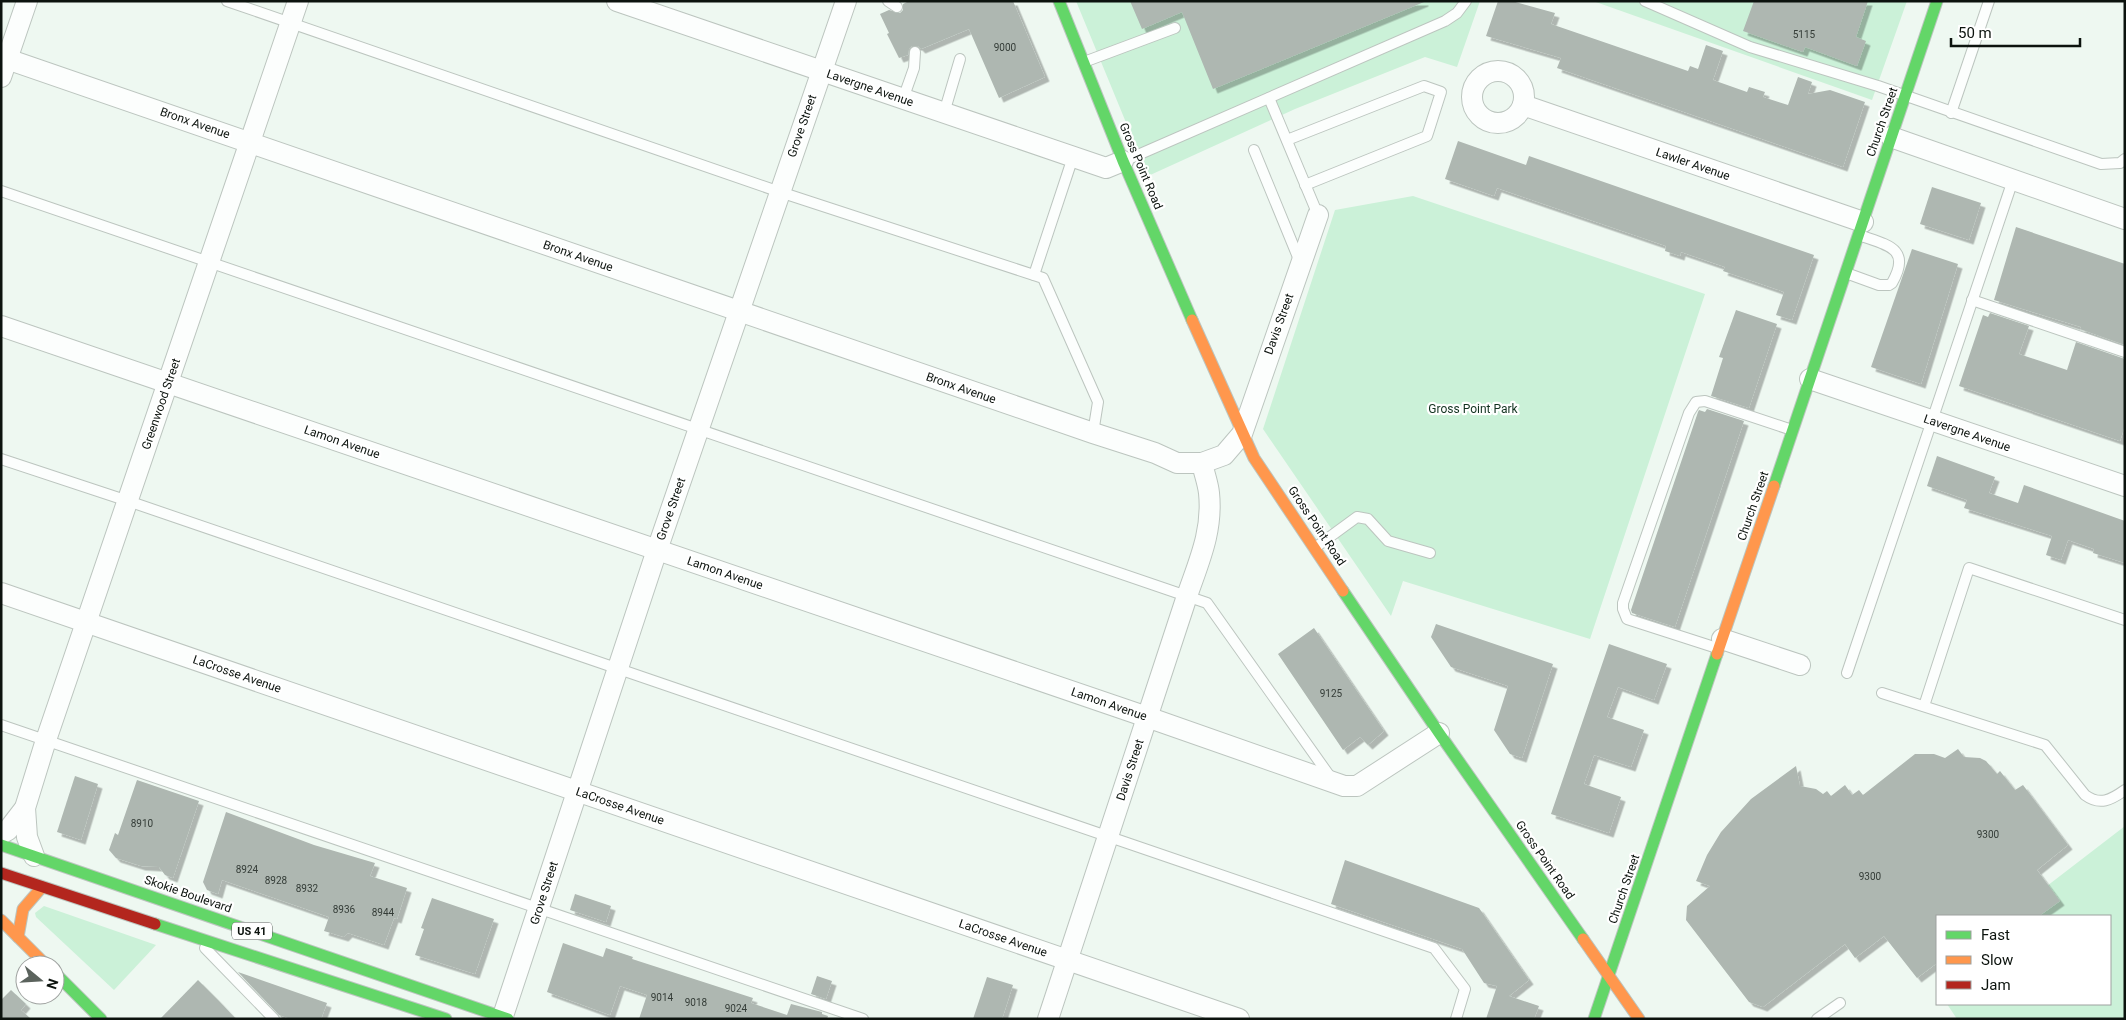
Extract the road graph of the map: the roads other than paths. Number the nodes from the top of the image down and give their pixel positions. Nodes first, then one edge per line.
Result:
1 (28, 1) edge
2 (227, 1) edge
3 (298, 1) edge
4 (617, 1) edge
5 (846, 1) edge
6 (1059, 1) edge
7 (1466, 1) edge
8 (1645, 1) edge
9 (1937, 1) edge
10 (1989, 1) edge
11 (291, 24) junction
12 (1175, 28) dead end
13 (915, 52) dead end
14 (960, 59) dead end
15 (1084, 63) junction
16 (3, 64) edge
17 (821, 72) junction
18 (1905, 97) junction
19 (1270, 98) junction
20 (904, 100) junction
21 (1523, 106) dead end
22 (944, 113) junction
23 (1951, 113) junction
24 (1891, 138) junction
25 (1287, 140) junction
26 (250, 142) junction
27 (1254, 150) dead end
28 (1073, 157) junction
29 (2125, 159) edge
30 (1123, 161) junction
31 (2012, 180) junction
32 (1305, 185) junction
33 (1, 191) edge
34 (780, 192) junction
35 (1318, 215) joint
36 (2125, 219) edge
37 (1861, 229) junction
38 (210, 262) junction
39 (1301, 264) junction
40 (1846, 273) junction
41 (1034, 275) junction
42 (1972, 300) junction
43 (738, 311) junction
44 (1, 326) edge
45 (2125, 352) edge
46 (1810, 379) junction
47 (168, 382) junction
48 (1933, 421) junction
49 (699, 428) junction
50 (1793, 430) junction
51 (1093, 433) junction
52 (1242, 434) junction
53 (1155, 453) junction
54 (1, 459) edge
55 (1202, 463) junction
56 (2125, 486) edge
57 (128, 501) junction
58 (1315, 547) junction
59 (657, 550) junction
60 (1430, 554) dead end
61 (1, 593) edge
62 (1187, 596) junction
63 (2125, 620) edge
64 (86, 622) junction
65 (1721, 644) junction
66 (1800, 665) dead end
67 (619, 670) junction
68 (1847, 673) dead end
69 (1882, 693) dead end
70 (1924, 706) junction
71 (1147, 717) junction
72 (1, 725) edge
73 (1439, 732) junction
74 (46, 740) junction
75 (1333, 782) junction
76 (2125, 790) edge
77 (578, 791) junction
78 (26, 808) junction
79 (1, 834) edge
80 (1108, 836) junction
81 (1, 845) edge
82 (34, 856) junction
83 (1, 873) edge
84 (42, 887) junction
85 (539, 908) junction
86 (1, 920) edge
87 (192, 934) junction
88 (10, 939) edge
89 (32, 955) edge
90 (1068, 960) junction
91 (1610, 974) junction
92 (65, 983) edge
93 (1840, 1003) dead end
94 (504, 1018) edge
95 (101, 1019) edge
96 (274, 1019) edge
97 (446, 1019) edge
98 (863, 1019) edge
99 (1048, 1019) edge
100 (1239, 1019) edge
101 (1456, 1019) edge
102 (1594, 1019) edge
103 (1639, 1019) edge
104 (1817, 1019) edge

1 - 16 street
2 - 11 lane
3 - 11 street, Greenwood Street
4 - 17 street, Lavergne Avenue
5 - 17 street, Grove Street
6 - 15 main road, Gross Point Road
7 - 19 lane
8 - 18 lane
9 - 18 main road, Church Street
10 - 23 lane
11 - 26 street, Greenwood Street
11 - 34 lane
12 - 15 lane
13 - 20 lane
14 - 22 lane
15 - 30 main road, Gross Point Road
16 - 26 street, Bronx Avenue
17 - 20 street, Lavergne Avenue
17 - 34 street, Grove Street
18 - 23 lane
18 - 24 main road, Church Street
19 - 25 lane
19 - 30 lane
20 - 22 street, Lavergne Avenue
21 - 37 street, Lawler Avenue
22 - 28 street, Lavergne Avenue
23 - 29 lane
24 - 31 street
24 - 37 main road, Church Street
25 - 32 lane
25 - 32 lane
26 - 38 street, Greenwood Street
26 - 43 street, Bronx Avenue
27 - 39 lane
28 - 30 street, Lavergne Avenue
28 - 41 lane
30 - 52 main road, Gross Point Road
31 - 36 street
31 - 42 lane
32 - 35 lane
33 - 38 lane
34 - 41 lane
34 - 43 street, Grove Street
35 - 39 street, Davis Street
37 - 40 main road, Church Street
37 - 40 lane
38 - 47 street, Greenwood Street
38 - 49 lane
39 - 52 street, Davis Street
40 - 46 main road, Church Street
41 - 51 lane
42 - 45 lane
42 - 48 lane
43 - 49 street, Grove Street
43 - 51 street, Bronx Avenue
44 - 47 street, Lamon Avenue
46 - 48 street, Lavergne Avenue
46 - 50 main road, Church Street
47 - 57 street, Greenwood Street
47 - 59 street, Lamon Avenue
48 - 56 street, Lavergne Avenue
48 - 68 lane
49 - 59 street, Grove Street
49 - 62 lane
50 - 65 main road, Church Street
50 - 65 lane
51 - 53 street, Bronx Avenue
52 - 53 street, Bronx Avenue
52 - 55 street, Bronx Avenue
52 - 58 main road, Gross Point Road
53 - 55 street, Bronx Avenue
54 - 57 lane
55 - 62 street, Davis Street
57 - 64 street, Greenwood Street
57 - 67 lane
58 - 60 lane
58 - 73 main road, Gross Point Road
59 - 67 street, Grove Street
59 - 71 street, Lamon Avenue
61 - 64 street, LaCrosse Avenue
62 - 71 street, Davis Street
62 - 75 lane
63 - 70 lane
64 - 74 street, Greenwood Street
64 - 77 street, LaCrosse Avenue
65 - 66 street
65 - 91 main road, Church Street
67 - 77 street, Grove Street
67 - 80 lane
69 - 70 lane
70 - 76 lane
71 - 75 street, Lamon Avenue
71 - 80 street, Davis Street
72 - 74 lane
73 - 75 street, Lamon Avenue
73 - 91 main road, Gross Point Road
74 - 78 street, Greenwood Street
74 - 85 lane
77 - 85 street, Grove Street
77 - 90 street, LaCrosse Avenue
78 - 79 street, Greenwood Street
78 - 82 street, Greenwood Street
80 - 90 street, Davis Street
80 - 101 lane
81 - 82 main road, Skokie Boulevard / US 41
82 - 94 main road, Skokie Boulevard / US 41
83 - 84 main road, US 41
84 - 87 main road, US 41
84 - 88 main road
85 - 94 street, Grove Street
85 - 98 lane
86 - 88 main road
87 - 96 lane
87 - 97 main road, US 41
88 - 89 main road
90 - 99 street, Davis Street
90 - 100 street, LaCrosse Avenue
91 - 102 main road, Church Street
91 - 103 main road, Gross Point Road
92 - 95 main road
93 - 104 lane

